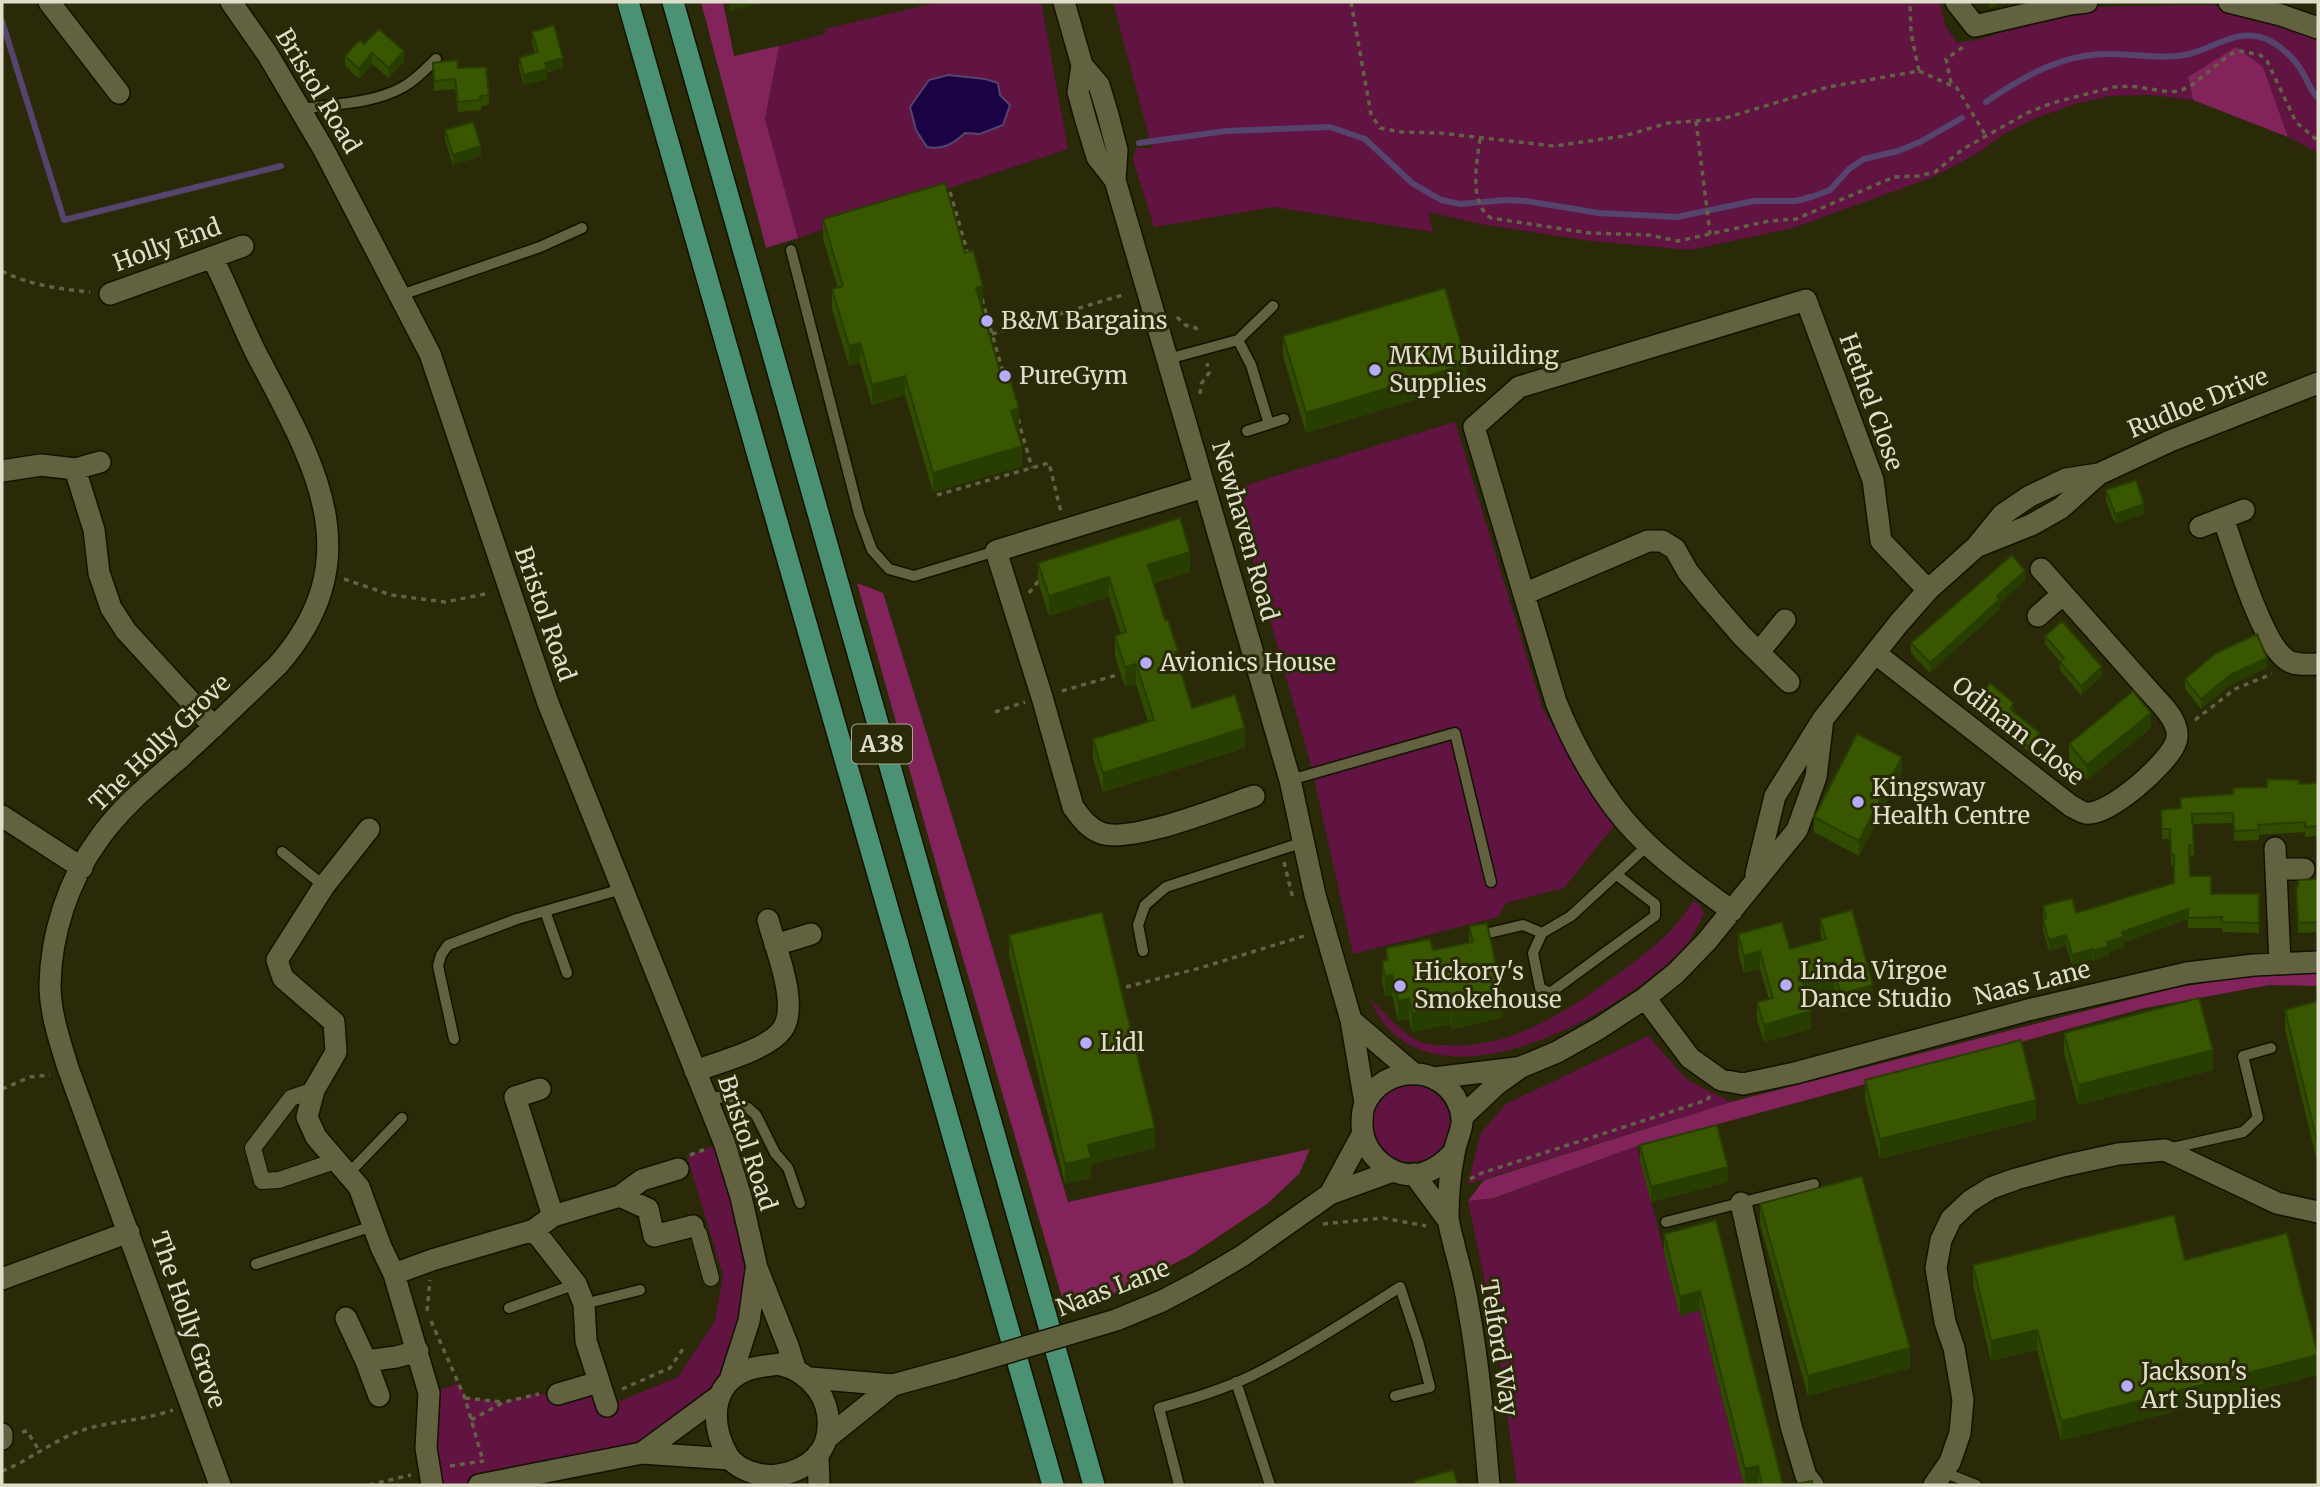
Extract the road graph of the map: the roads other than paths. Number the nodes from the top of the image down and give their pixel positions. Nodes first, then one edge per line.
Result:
1 (49, 2) edge
2 (231, 2) edge
3 (628, 2) edge
4 (673, 2) edge
5 (1064, 2) edge
6 (1956, 2) edge
7 (2087, 2) edge
8 (2229, 2) edge
9 (2318, 28) edge
10 (436, 59) dead end
11 (119, 93) dead end
12 (301, 109) junction
13 (582, 228) dead end
14 (243, 246) dead end
15 (790, 250) dead end
16 (212, 257) junction
17 (110, 293) road end
18 (401, 295) junction
19 (1273, 306) dead end
20 (1238, 340) junction
21 (1168, 359) junction
22 (2318, 383) edge
23 (1284, 419) dead end
24 (1269, 424) junction
25 (1247, 431) dead end
26 (100, 462) dead end
27 (75, 469) junction
28 (2, 471) edge
29 (1204, 487) junction
30 (2244, 510) dead end
31 (2223, 518) junction
32 (2200, 527) dead end
33 (996, 551) junction
34 (2040, 569) dead end
35 (1928, 590) junction
36 (1524, 594) junction
37 (2063, 594) junction
38 (2038, 616) dead end
39 (1785, 620) dead end
40 (1759, 652) junction
41 (1875, 653) junction
42 (2318, 664) edge
43 (1789, 681) dead end
44 (1823, 719) junction
45 (214, 727) junction
46 (1290, 780) junction
47 (1254, 796) dead end
48 (2, 816) edge
49 (369, 829) dead end
50 (1304, 842) junction
51 (1648, 845) junction
52 (282, 852) dead end
53 (82, 868) junction
54 (2304, 869) dead end
55 (1617, 875) junction
56 (1755, 880) junction
57 (1491, 882) dead end
58 (324, 886) junction
59 (622, 889) junction
60 (545, 911) junction
61 (1732, 911) junction
62 (768, 920) dead end
63 (1542, 933) junction
64 (811, 934) dead end
65 (1473, 937) edge
66 (775, 945) junction
67 (1143, 951) dead end
68 (2318, 962) edge
69 (2280, 963) junction
70 (567, 973) dead end
71 (1645, 998) junction
72 (1351, 1020) junction
73 (454, 1039) dead end
74 (2271, 1048) dead end
75 (1521, 1067) junction
76 (695, 1071) junction
77 (1413, 1073) junction
78 (1434, 1078) junction
79 (541, 1089) dead end
80 (314, 1090) junction
81 (705, 1095) junction
82 (1365, 1103) junction
83 (1462, 1117) junction
84 (402, 1118) dead end
85 (1362, 1135) junction
86 (2165, 1150) junction
87 (1454, 1152) junction
88 (341, 1167) junction
89 (678, 1169) road end
90 (1404, 1173) junction
91 (1814, 1184) dead end
92 (1330, 1194) junction
93 (620, 1196) junction
94 (800, 1203) dead end
95 (1741, 1203) junction
96 (2318, 1212) edge
97 (553, 1216) junction
98 (1666, 1222) dead end
99 (1440, 1224) junction
100 (373, 1226) junction
101 (693, 1226) joint
102 (534, 1230) junction
103 (129, 1232) junction
104 (256, 1264) dead end
105 (757, 1268) junction
106 (394, 1274) junction
107 (711, 1278) dead end
108 (2, 1279) edge
109 (576, 1284) junction
110 (640, 1290) dead end
111 (584, 1304) junction
112 (509, 1308) dead end
113 (346, 1318) dead end
114 (418, 1351) junction
115 (366, 1361) junction
116 (802, 1373) junction
117 (1236, 1382) junction
118 (893, 1385) junction
119 (724, 1389) junction
120 (558, 1394) road end
121 (379, 1396) dead end
122 (1395, 1396) dead end
123 (822, 1446) junction
124 (642, 1452) junction
125 (730, 1459) junction
126 (432, 1478) edge
127 (1939, 1479) edge
128 (766, 1480) edge
129 (485, 1484) edge
130 (220, 1485) edge
131 (819, 1485) edge
132 (1053, 1485) edge
133 (1094, 1485) edge
134 (1179, 1485) edge
135 (1270, 1485) edge
136 (1489, 1485) edge
137 (1813, 1485) edge
138 (1976, 1485) edge

1 - 11 street
2 - 12 street, Bristol Road
3 - 132 highway, A38
4 - 133 highway, A38
5 - 21 street, Newhaven Road
6 - 7 street
8 - 9 street
10 - 12 lane
12 - 18 street, Bristol Road
13 - 18 lane
14 - 16 street, Holly End
15 - 33 lane
16 - 17 street, Holly End
16 - 45 street, The Holly Grove
18 - 59 street, Bristol Road
19 - 20 lane
20 - 21 lane
20 - 24 lane
21 - 29 street, Newhaven Road
22 - 35 street, Rudloe Drive
23 - 24 lane
24 - 25 lane
26 - 27 street
27 - 28 street
27 - 45 street
29 - 33 street
29 - 46 street, Newhaven Road
30 - 31 street
31 - 32 street
31 - 42 street
33 - 47 street
34 - 37 street
35 - 36 street, Hethel Close
35 - 41 street, Rudloe Drive
36 - 40 street
36 - 51 street
37 - 38 street
37 - 41 street, Odiham Close
39 - 40 street
40 - 43 street
41 - 44 street, Rudloe Drive
44 - 56 street, Rudloe Drive
44 - 56 street, Rudloe Drive
45 - 53 street, The Holly Grove
46 - 50 street, Newhaven Road
46 - 57 lane
48 - 53 street
49 - 58 street
50 - 67 lane
50 - 72 street, Newhaven Road
51 - 55 lane
51 - 61 street
52 - 58 lane
53 - 103 street, The Holly Grove
54 - 69 street
55 - 63 lane
55 - 63 lane
56 - 61 street, Rudloe Drive
58 - 80 street
59 - 60 lane
59 - 76 street, Bristol Road
60 - 70 lane
60 - 73 lane
61 - 71 street, Rudloe Drive
62 - 66 street
63 - 65 lane
64 - 66 street
66 - 76 street
68 - 69 street, Naas Lane
69 - 71 street, Naas Lane
71 - 75 street
72 - 77 street
72 - 82 street, Newhaven Road
74 - 86 lane
75 - 78 street
75 - 83 street
76 - 81 street, Bristol Road
77 - 78 street
77 - 82 street
78 - 83 street
79 - 97 street
80 - 88 street
80 - 88 street
81 - 94 lane
81 - 105 street, Bristol Road
82 - 85 street
83 - 87 street, Telford Way
84 - 88 lane
85 - 90 street, Telford Way
85 - 92 street, Naas Lane
86 - 96 street
86 - 127 street
87 - 90 street
87 - 99 street, Telford Way
88 - 100 street
89 - 93 street
90 - 92 street, Naas Lane
90 - 99 street, Telford Way
91 - 95 lane
92 - 118 street, Naas Lane, bridge
93 - 97 street
93 - 101 street
95 - 98 lane
95 - 137 street
97 - 102 street
99 - 136 street, Telford Way
100 - 104 lane
100 - 106 street
101 - 107 street
102 - 106 street
102 - 109 street
103 - 108 street
103 - 130 street, The Holly Grove
105 - 116 street, Bristol Road
105 - 119 street, Bristol Road
106 - 114 street
109 - 111 street
109 - 112 lane
110 - 111 lane
111 - 120 street
113 - 115 street
114 - 115 street
114 - 126 street
115 - 121 street
116 - 118 street, Naas Lane
116 - 119 street
116 - 123 street
117 - 122 lane
117 - 134 lane
117 - 135 lane
118 - 123 street, Naas Lane
119 - 124 street
119 - 125 street
123 - 128 street
123 - 131 street
124 - 125 street
124 - 129 street
125 - 128 street
127 - 138 lane

